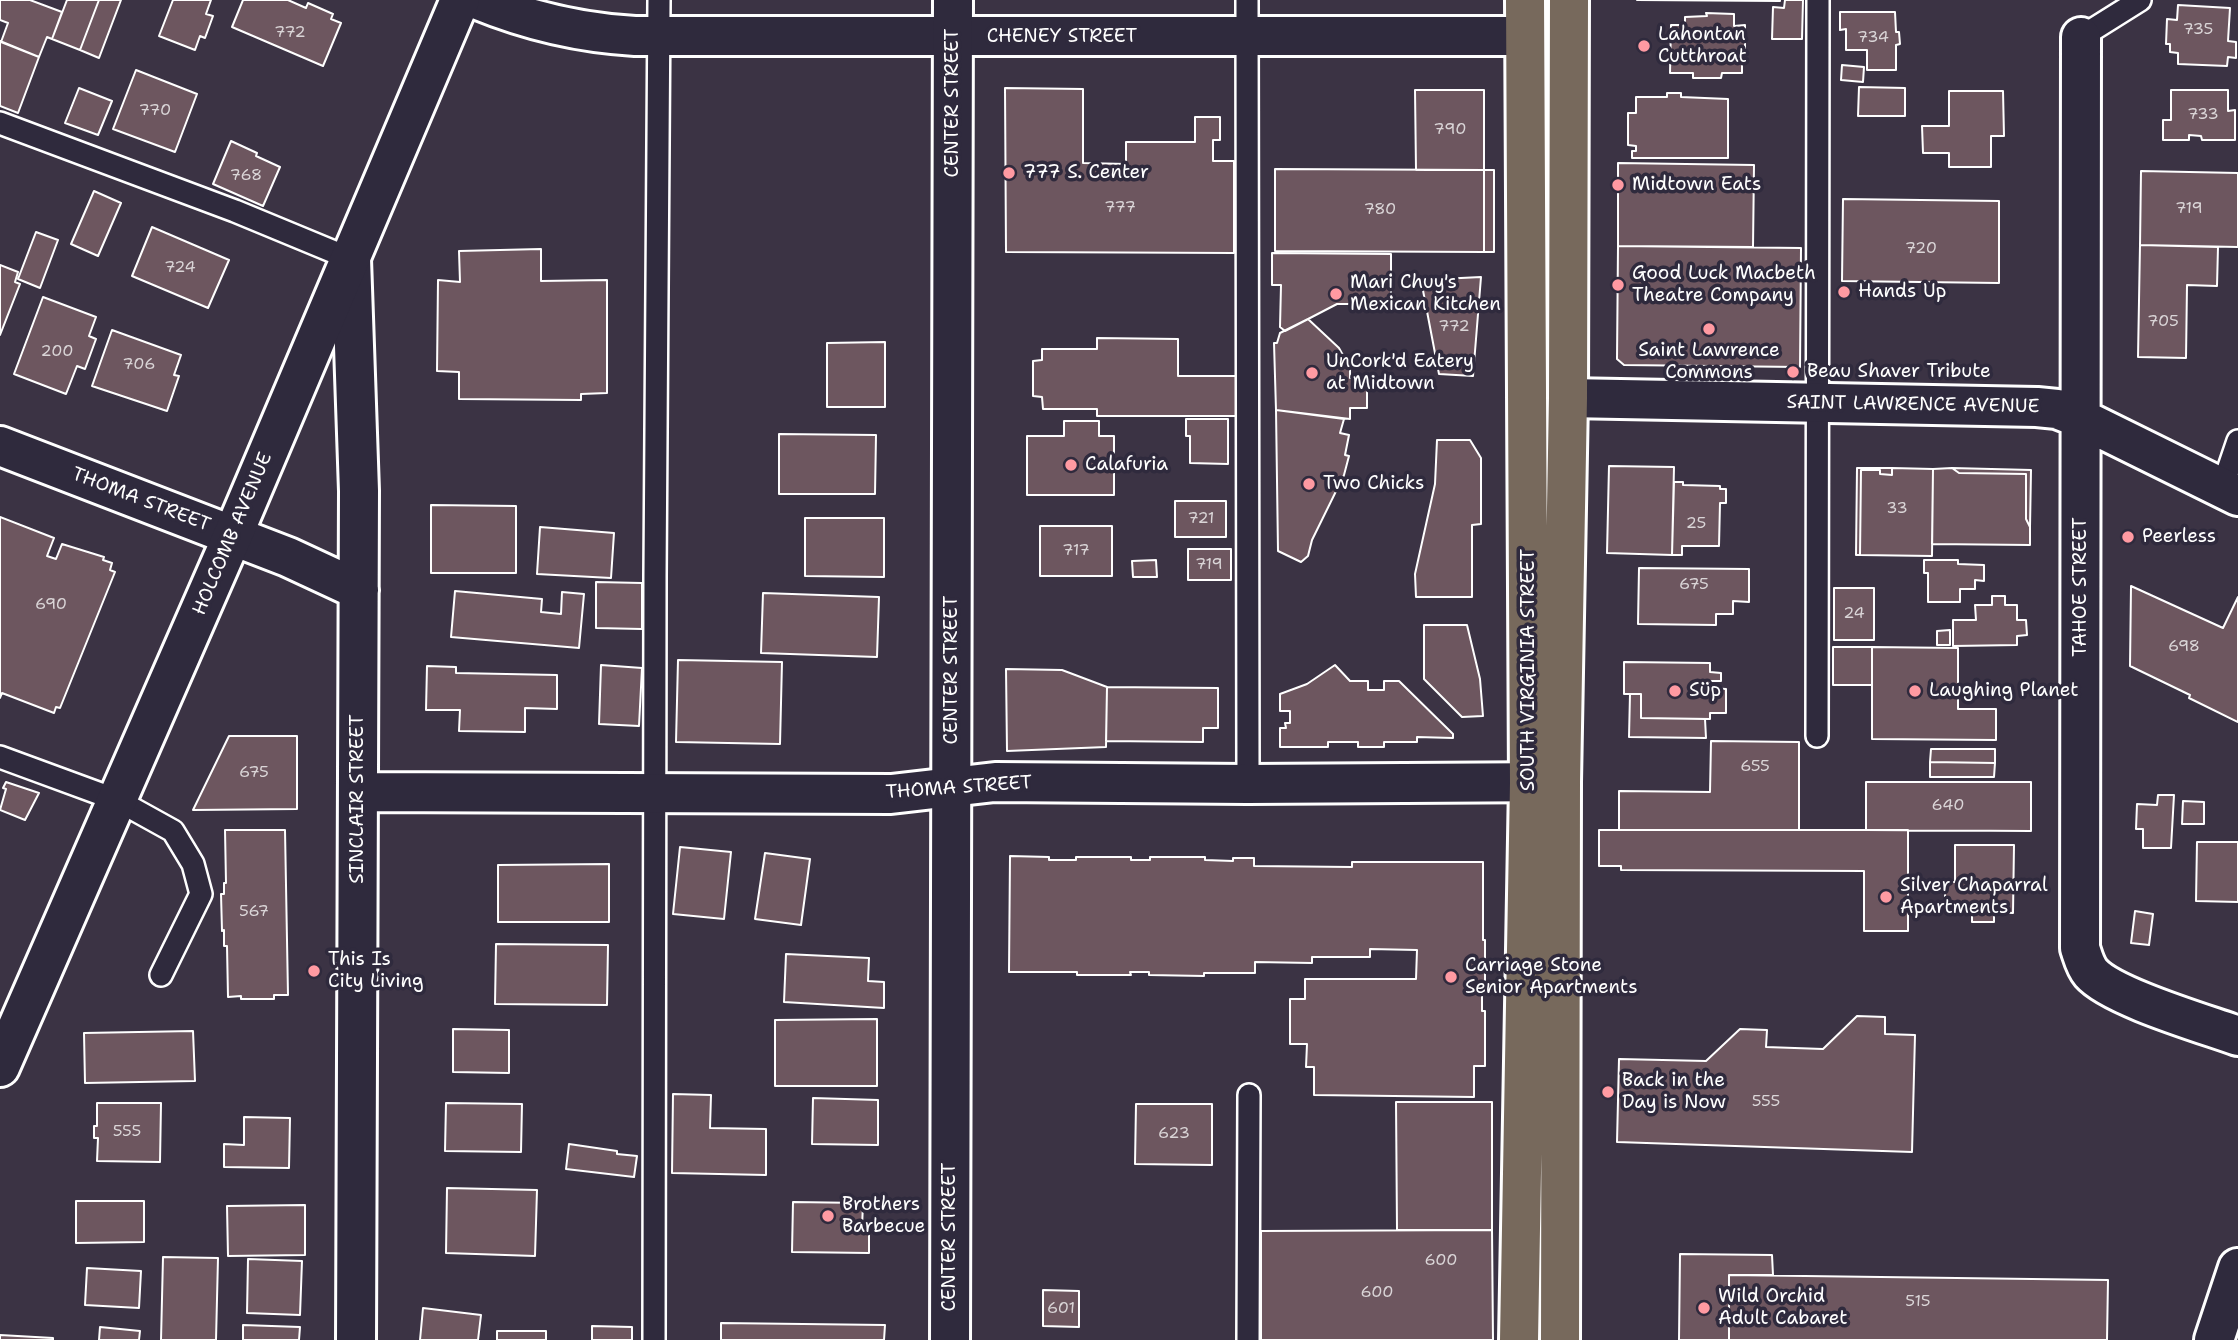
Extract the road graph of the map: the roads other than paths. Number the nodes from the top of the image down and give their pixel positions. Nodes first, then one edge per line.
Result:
1 (460, 0) edge
2 (478, 0) edge
3 (1569, 0) edge
4 (1818, 0) edge
5 (2140, 0) edge
6 (659, 18) edge
7 (953, 18) edge
8 (1247, 18) edge
9 (1525, 18) edge
10 (2081, 37) joint
11 (0, 123) edge
12 (1526, 209) junction
13 (1568, 225) junction
14 (351, 258) junction
15 (1568, 398) junction
16 (1817, 403) junction
17 (2080, 418) junction
18 (2238, 441) edge
19 (0, 446) edge
20 (2230, 492) edge
21 (233, 536) junction
22 (359, 590) junction
23 (1817, 736) dead end
24 (0, 757) edge
25 (1545, 783) junction
26 (1248, 784) junction
27 (952, 788) junction
28 (358, 792) junction
29 (655, 793) junction
30 (117, 800) junction
31 (161, 975) dead end
32 (2238, 1036) edge
33 (0, 1067) edge
34 (1249, 1095) dead end
35 (2238, 1268) edge
36 (356, 1340) edge
37 (654, 1340) edge
38 (950, 1340) edge
39 (1248, 1340) edge
40 (1519, 1340) edge
41 (1560, 1340) edge
42 (2214, 1340) edge

1 - 14 street, HOLCOMB AVENUE
2 - 6 street, CHENEY STREET
3 - 13 main road, SOUTH VIRGINIA STREET
4 - 16 lane
5 - 10 lane
6 - 7 street, CHENEY STREET
6 - 29 lane
7 - 8 street, CHENEY STREET
7 - 27 street, CENTER STREET
8 - 9 street, CHENEY STREET
8 - 26 lane
9 - 12 main road, SOUTH VIRGINIA STREET
9 - 13 main road
10 - 17 street, TAHOE STREET
11 - 14 lane
12 - 15 main road
12 - 25 main road, SOUTH VIRGINIA STREET
13 - 15 main road, SOUTH VIRGINIA STREET
14 - 21 street, HOLCOMB AVENUE
14 - 22 street, SINCLAIR STREET
15 - 16 street, SAINT LAWRENCE AVENUE
15 - 25 main road, SOUTH VIRGINIA STREET
16 - 17 street, SAINT LAWRENCE AVENUE
16 - 23 lane
17 - 20 street, SAINT LAWRENCE AVENUE
17 - 32 street, TAHOE STREET
18 - 20 lane
19 - 21 street, THOMA STREET
21 - 22 street, THOMA STREET
21 - 30 street, HOLCOMB AVENUE
22 - 28 street, SINCLAIR STREET
24 - 30 lane
25 - 26 street, THOMA STREET
25 - 40 main road, SOUTH VIRGINIA STREET
25 - 41 main road, SOUTH VIRGINIA STREET
26 - 27 street, THOMA STREET
27 - 29 street, THOMA STREET
27 - 38 street, CENTER STREET
28 - 29 street, THOMA STREET
28 - 36 street, SINCLAIR STREET
29 - 37 lane
30 - 31 lane
30 - 33 street, HOLCOMB AVENUE
34 - 39 lane
35 - 42 street

